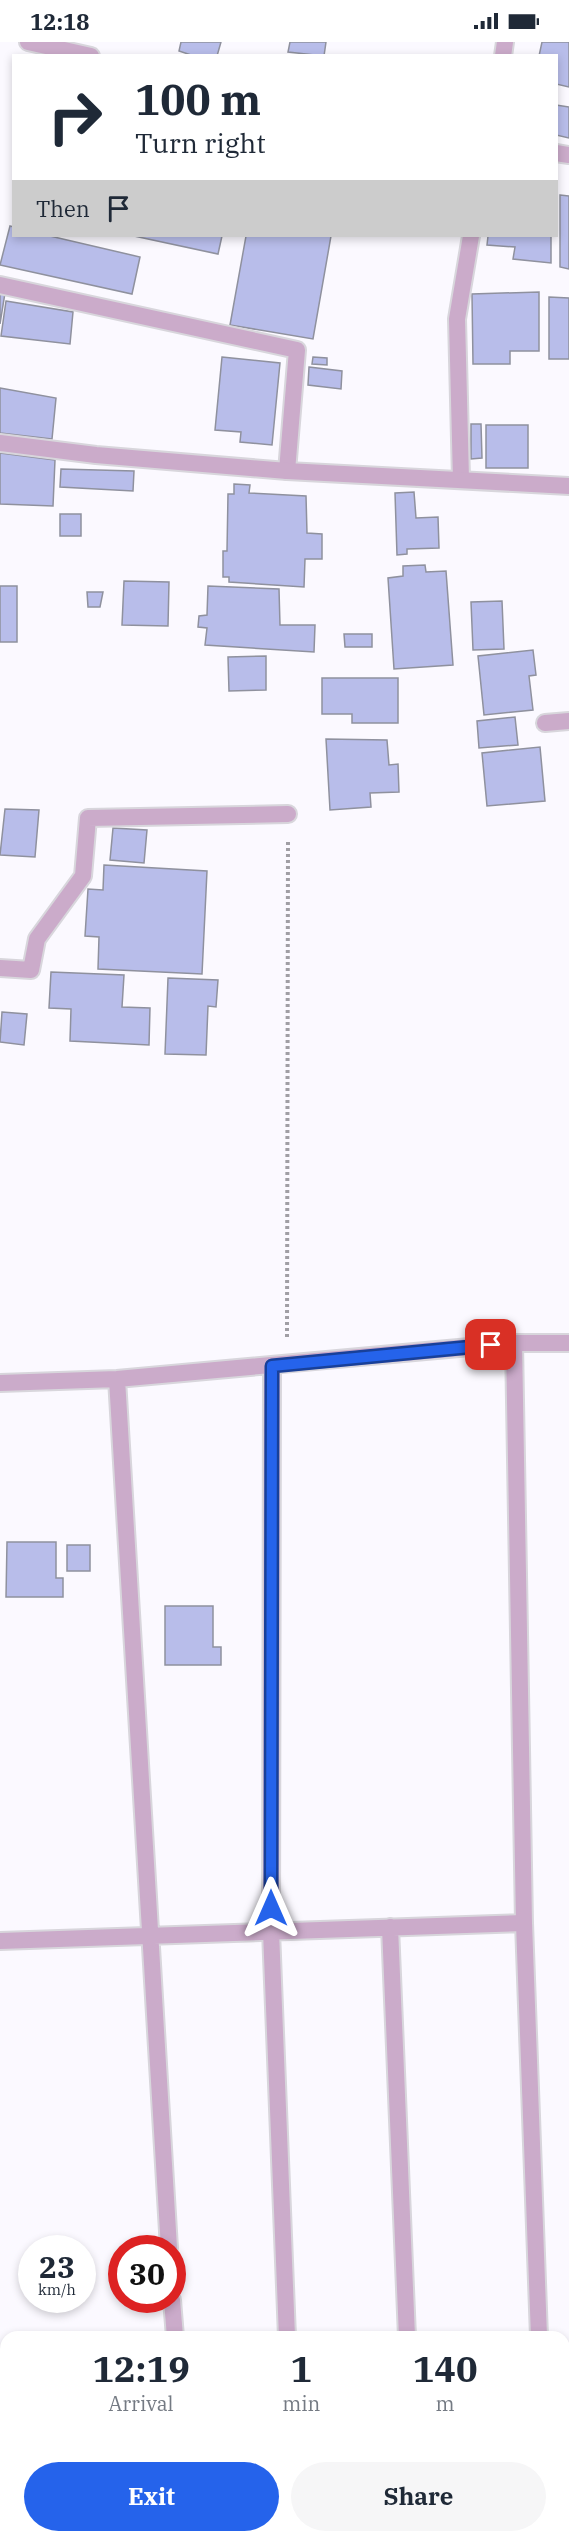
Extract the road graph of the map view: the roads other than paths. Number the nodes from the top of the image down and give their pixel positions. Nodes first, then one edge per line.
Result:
1 (28, 42) edge
2 (82, 54) edge
3 (471, 237) edge
4 (0, 285) edge
5 (0, 443) edge
6 (287, 471) junction
7 (461, 480) junction
8 (569, 486) edge
9 (569, 721) edge
10 (545, 723) dead end
11 (288, 814) road end
12 (0, 968) edge
13 (514, 1343) junction
14 (569, 1343) edge
15 (279, 1365) junction
16 (117, 1379) junction
17 (0, 1383) edge
18 (524, 1923) junction
19 (390, 1927) junction
20 (271, 1931) junction
21 (150, 1936) junction
22 (0, 1941) edge
23 (168, 2235) edge
24 (173, 2313) edge
25 (175, 2331) edge
26 (287, 2331) edge
27 (407, 2331) edge
28 (539, 2331) edge

1 - 2 street
3 - 7 street
4 - 6 street
5 - 6 street
6 - 7 street
7 - 8 street
9 - 10 street
11 - 12 street
13 - 14 street
13 - 15 street
13 - 18 street
15 - 16 street
15 - 20 street
16 - 17 street
16 - 21 street
18 - 19 street
18 - 28 street
19 - 20 street
19 - 27 street
20 - 21 street
20 - 26 street
21 - 22 street
21 - 23 street
24 - 25 street

